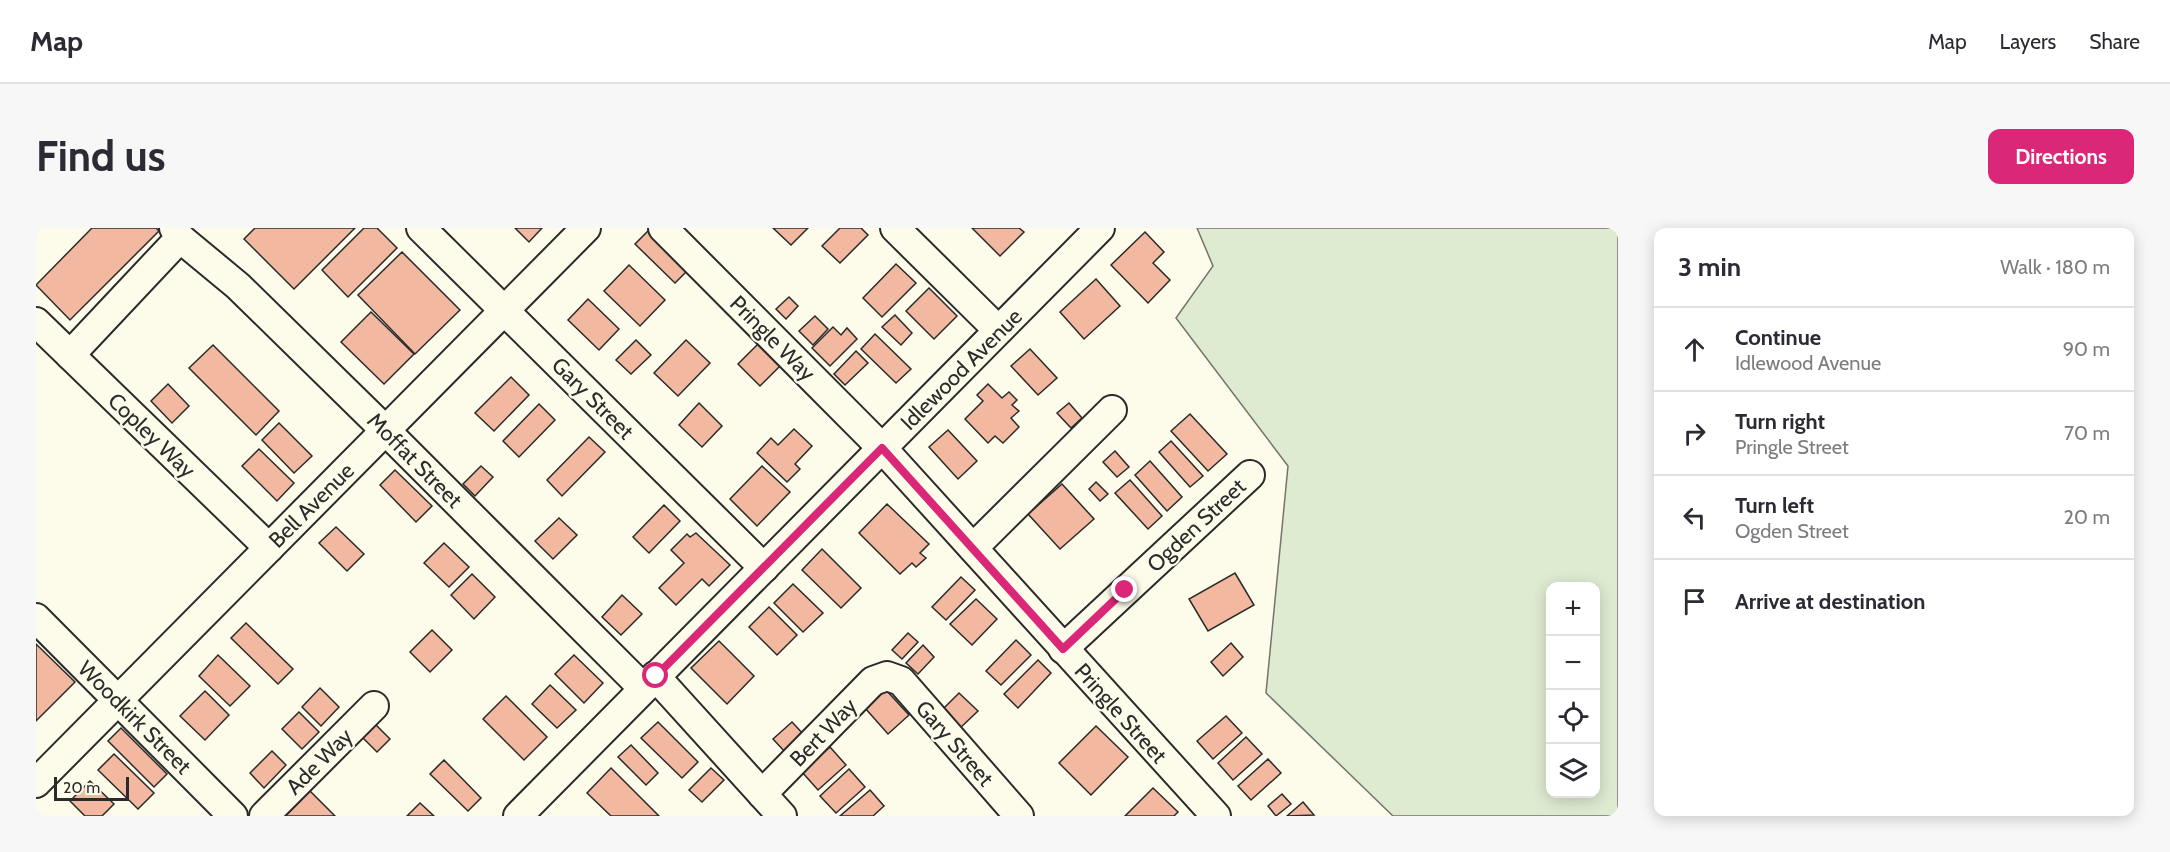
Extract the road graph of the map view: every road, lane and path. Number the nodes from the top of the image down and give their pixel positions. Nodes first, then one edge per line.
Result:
1 (586, 228) edge
2 (663, 228) edge
3 (895, 228) edge
4 (1100, 228) edge
5 (428, 230) edge
6 (177, 233) edge
7 (505, 310) junction
8 (36, 322) edge
9 (998, 330) junction
10 (70, 355) junction
11 (1112, 410) dead end
12 (386, 430) junction
13 (882, 448) junction
14 (1250, 475) dead end
15 (269, 548) junction
16 (972, 548) junction
17 (764, 568) junction
18 (36, 618) edge
19 (1063, 649) junction
20 (887, 676) joint
21 (649, 682) junction
22 (118, 700) junction
23 (374, 706) dead end
24 (36, 783) edge
25 (762, 794) junction
26 (233, 816) edge
27 (264, 816) edge
28 (518, 816) edge
29 (782, 816) edge
30 (1019, 816) edge
31 (1216, 816) edge

1 - 7 street, Bell Avenue
2 - 13 street, Pringle Way
3 - 9 street
4 - 9 street, Idlewood Avenue
5 - 7 street, Gary Street
6 - 10 street
6 - 12 street, Moffat Street
7 - 12 street, Bell Avenue
7 - 17 street, Gary Street
8 - 10 street, Copley Way
9 - 13 street, Idlewood Avenue
10 - 15 street, Copley Way
11 - 16 street
12 - 15 street, Bell Avenue
12 - 21 street, Moffat Street
13 - 16 street, Pringle Street
13 - 17 street, Idlewood Avenue
14 - 19 street, Ogden Street
15 - 22 street, Bell Avenue
16 - 19 street, Pringle Street
17 - 21 street, Idlewood Avenue
18 - 22 street, Woodkirk Street
19 - 31 street, Pringle Street
20 - 25 street, Bert Way
20 - 30 street, Gary Street
21 - 25 street, Moffat Street
21 - 28 street, Idlewood Avenue
22 - 24 street, Bell Avenue
22 - 26 street, Woodkirk Street
23 - 27 street, Ade Way
25 - 29 street, Moffat Street

